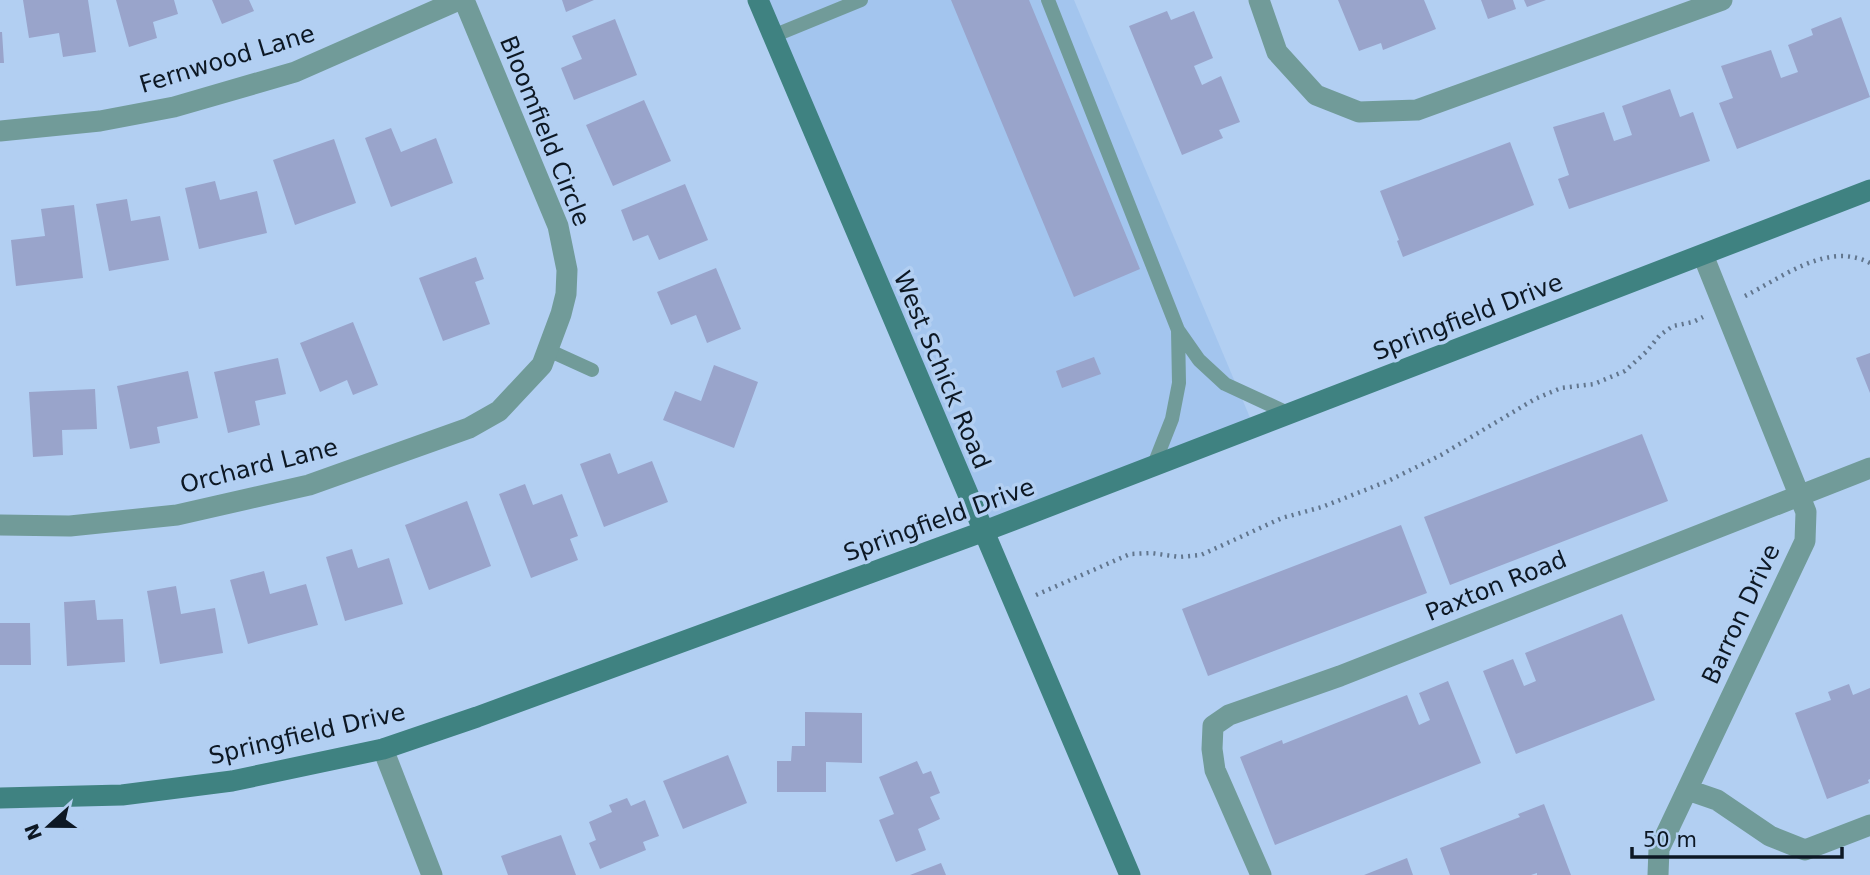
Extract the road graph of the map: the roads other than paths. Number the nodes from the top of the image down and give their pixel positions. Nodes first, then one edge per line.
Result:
1 (461, 0) edge
2 (758, 0) edge
3 (861, 0) edge
4 (1048, 0) edge
5 (1259, 0) edge
6 (1722, 0) edge
7 (773, 36) junction
8 (0, 131) edge
9 (1870, 190) edge
10 (1703, 255) junction
11 (1178, 330) junction
12 (545, 357) junction
13 (592, 370) dead end
14 (1290, 414) junction
15 (1153, 467) junction
16 (1870, 468) edge
17 (1799, 494) junction
18 (0, 525) edge
19 (982, 532) junction
20 (383, 749) junction
21 (1688, 790) junction
22 (0, 799) edge
23 (1870, 825) edge
24 (432, 875) edge
25 (1130, 875) edge
26 (1261, 875) edge
27 (1658, 875) edge

1 - 8 street, Fernwood Lane
1 - 12 street, Bloomfield Circle
2 - 7 street, West Schick Road
3 - 7 lane
4 - 11 lane
5 - 6 street
7 - 19 street, West Schick Road
9 - 10 street, Springfield Drive
10 - 14 street, Springfield Drive
10 - 17 street, Barron Drive
11 - 14 lane
11 - 15 lane
12 - 13 lane
12 - 18 street, Orchard Lane
14 - 15 street, Springfield Drive
15 - 19 street, Springfield Drive
16 - 17 street, Paxton Road
17 - 21 street, Barron Drive
17 - 26 street, Paxton Road
19 - 20 street, Springfield Drive
19 - 25 street, West Schick Road
20 - 22 street, Springfield Drive
20 - 24 street
21 - 23 street
21 - 27 street, Barron Drive

